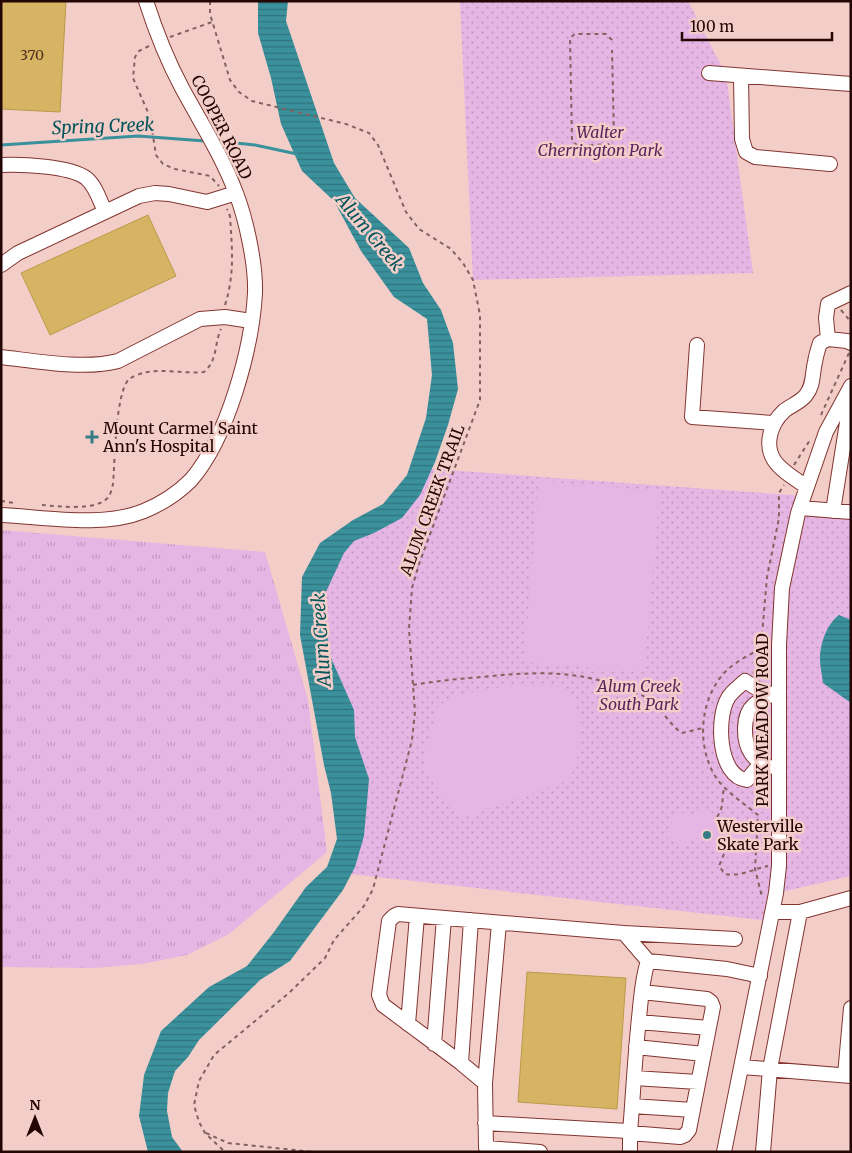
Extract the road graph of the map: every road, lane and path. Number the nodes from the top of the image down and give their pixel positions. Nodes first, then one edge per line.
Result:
1 (146, 1) edge
2 (210, 1) edge
3 (212, 22) junction
4 (612, 40) dead end
5 (159, 41) junction
6 (612, 50) dead end
7 (709, 73) dead end
8 (741, 76) junction
9 (851, 84) edge
10 (1, 164) edge
11 (830, 164) dead end
12 (230, 195) junction
13 (105, 212) junction
14 (1, 265) edge
15 (851, 292) edge
16 (223, 318) junction
17 (251, 321) junction
18 (828, 339) junction
19 (851, 343) edge
20 (698, 345) dead end
21 (1, 357) edge
22 (849, 390) edge
23 (773, 423) junction
24 (808, 487) junction
25 (1, 502) edge
26 (16, 503) dead end
27 (41, 505) dead end
28 (800, 508) junction
29 (833, 510) junction
30 (851, 512) edge
31 (1, 515) edge
32 (413, 685) junction
33 (774, 693) junction
34 (703, 728) dead end
35 (761, 763) junction
36 (779, 769) junction
37 (725, 788) dead end
38 (758, 815) dead end
39 (717, 816) dead end
40 (724, 854) dead end
41 (779, 866) junction
42 (755, 869) junction
43 (851, 898) edge
44 (763, 900) dead end
45 (773, 912) junction
46 (800, 912) junction
47 (417, 916) junction
48 (444, 918) junction
49 (471, 920) junction
50 (499, 923) junction
51 (624, 933) junction
52 (735, 939) dead end
53 (648, 961) junction
54 (760, 976) junction
55 (642, 992) junction
56 (851, 1008) edge
57 (639, 1022) junction
58 (408, 1024) junction
59 (709, 1028) junction
60 (434, 1044) junction
61 (636, 1047) junction
62 (704, 1054) junction
63 (461, 1063) junction
64 (742, 1067) junction
65 (770, 1069) junction
66 (848, 1075) edge
67 (634, 1078) junction
68 (698, 1082) junction
69 (485, 1083) junction
70 (632, 1106) junction
71 (693, 1110) junction
72 (486, 1122) junction
73 (204, 1133) junction
74 (630, 1133) junction
75 (225, 1152) edge
76 (314, 1152) edge
77 (540, 1152) edge
78 (630, 1152) edge
79 (724, 1152) edge
80 (763, 1152) edge

1 - 5 street, COOPER ROAD
2 - 3 path, ALUM CREEK TRAIL
3 - 5 path
3 - 32 path, ALUM CREEK TRAIL
4 - 6 path
5 - 12 street, COOPER ROAD
5 - 12 path
7 - 8 street
8 - 9 street
8 - 11 street
10 - 13 street
12 - 13 street
12 - 16 path
12 - 17 street, COOPER ROAD
13 - 14 street
15 - 18 street
16 - 17 street
16 - 21 street
16 - 27 path
17 - 31 street, COOPER ROAD
18 - 19 street
18 - 23 street
20 - 23 street
22 - 24 street, PARK MEADOW ROAD
22 - 29 street
23 - 24 street
24 - 28 street, PARK MEADOW ROAD
25 - 26 path
28 - 29 street
28 - 33 street, PARK MEADOW ROAD
29 - 30 street
32 - 34 path
32 - 73 path, ALUM CREEK TRAIL
33 - 35 street
33 - 35 street
33 - 36 street, PARK MEADOW ROAD
35 - 36 street
36 - 41 street, PARK MEADOW ROAD
37 - 39 path
38 - 42 path
40 - 42 path
41 - 42 path
41 - 45 street, PARK MEADOW ROAD
42 - 44 path
43 - 46 street
45 - 46 street
45 - 54 street, PARK MEADOW ROAD
46 - 65 street
47 - 48 street
47 - 58 street
47 - 58 street
48 - 49 street
48 - 60 street
49 - 50 street
49 - 63 street
50 - 51 street
50 - 69 street
51 - 52 street
51 - 53 street
53 - 54 street
53 - 55 street
54 - 64 street, PARK MEADOW ROAD
55 - 57 street
55 - 59 street
56 - 66 street
57 - 59 street
57 - 61 street
58 - 60 street
59 - 62 street
60 - 63 street
61 - 62 street
61 - 67 street
62 - 68 street
63 - 69 street
64 - 65 street
64 - 79 street, PARK MEADOW ROAD
65 - 66 street
65 - 80 street
67 - 68 street
67 - 70 street
68 - 71 street
69 - 72 street
70 - 71 street
70 - 74 street
71 - 74 street
72 - 74 street
72 - 77 street
73 - 75 path, ALUM CREEK TRAIL
73 - 76 path
74 - 78 street

